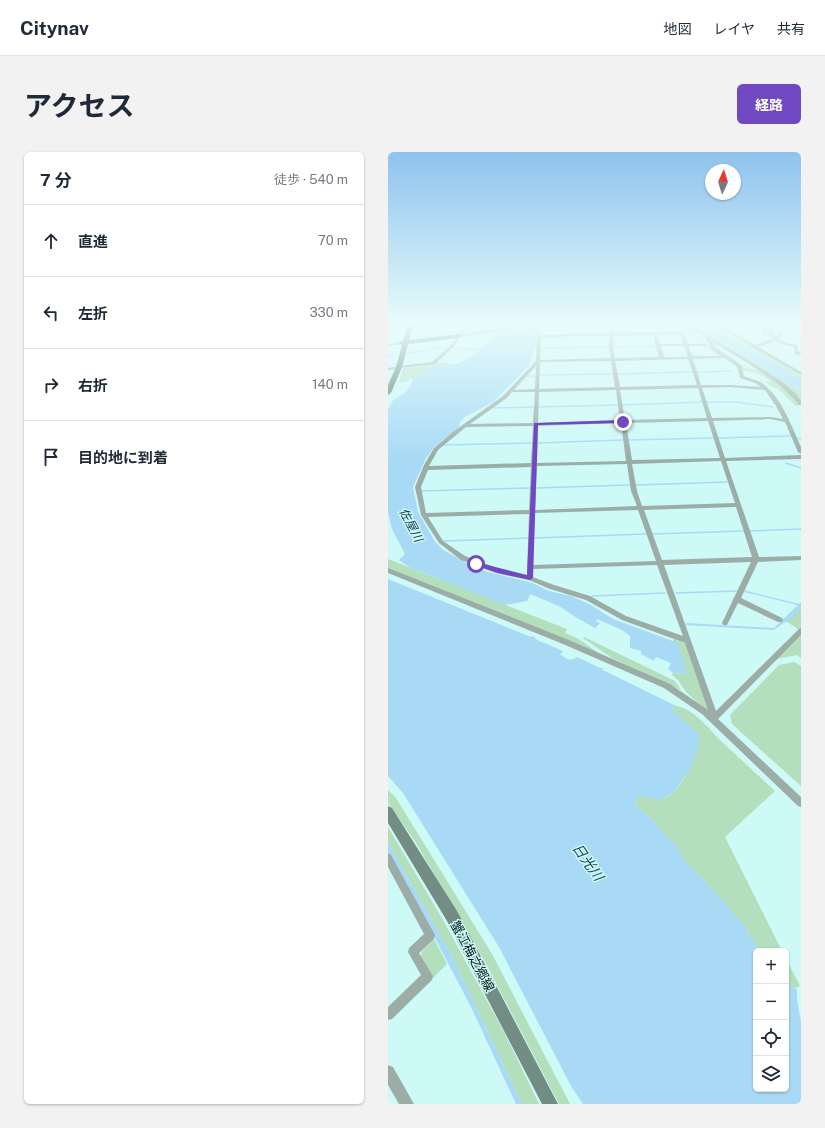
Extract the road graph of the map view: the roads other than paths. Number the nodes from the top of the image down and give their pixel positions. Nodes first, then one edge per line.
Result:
1 (394, 368) edge
2 (531, 368) edge
3 (538, 368) edge
4 (615, 368) edge
5 (693, 368) edge
6 (740, 368) edge
7 (757, 368) edge
8 (791, 368) edge
9 (801, 374) edge
10 (388, 382) edge
11 (699, 386) junction
12 (618, 388) junction
13 (761, 389) junction
14 (537, 390) junction
15 (511, 391) junction
16 (388, 393) edge
17 (801, 404) edge
18 (710, 419) junction
19 (786, 421) junction
20 (623, 422) junction
21 (536, 424) junction
22 (465, 426) junction
23 (801, 452) edge
24 (801, 457) edge
25 (723, 459) junction
26 (629, 462) junction
27 (534, 465) junction
28 (426, 468) junction
29 (738, 505) junction
30 (640, 508) junction
31 (533, 512) junction
32 (424, 515) junction
33 (801, 558) edge
34 (756, 559) junction
35 (660, 562) junction
36 (531, 567) junction
37 (388, 570) edge
38 (530, 578) junction
39 (737, 599) junction
40 (780, 620) dead end
41 (725, 623) dead end
42 (801, 631) edge
43 (688, 641) junction
44 (713, 719) junction
45 (801, 803) edge
46 (388, 812) edge
47 (388, 858) edge
48 (388, 1015) edge
49 (388, 1072) edge
50 (407, 1104) edge
51 (550, 1104) edge

1 - 10 main road
1 - 16 main road
2 - 15 street
3 - 14 street
4 - 12 street
5 - 11 street
6 - 13 street
7 - 17 street
8 - 9 street
11 - 12 street
11 - 13 street
11 - 18 street
12 - 14 street
12 - 20 street
13 - 19 street
14 - 15 street
14 - 21 street
15 - 22 street
18 - 19 street
18 - 20 street
18 - 25 street
19 - 23 street
20 - 21 street
20 - 26 street
21 - 22 street
21 - 27 street
22 - 28 street
24 - 25 street
25 - 26 street
25 - 29 street
26 - 27 street
26 - 30 street
27 - 28 street
27 - 31 street
28 - 32 street
29 - 30 street
29 - 34 street
30 - 31 street
30 - 35 street
31 - 32 street
31 - 36 street
32 - 38 street
33 - 34 street
34 - 35 street
34 - 39 street
35 - 36 street
35 - 43 street
36 - 38 street
37 - 44 street
38 - 43 street
39 - 40 street
39 - 41 street
42 - 44 street
43 - 44 street
44 - 45 street
46 - 51 main road, 蟹江梅之郷線
47 - 48 street
49 - 50 street

